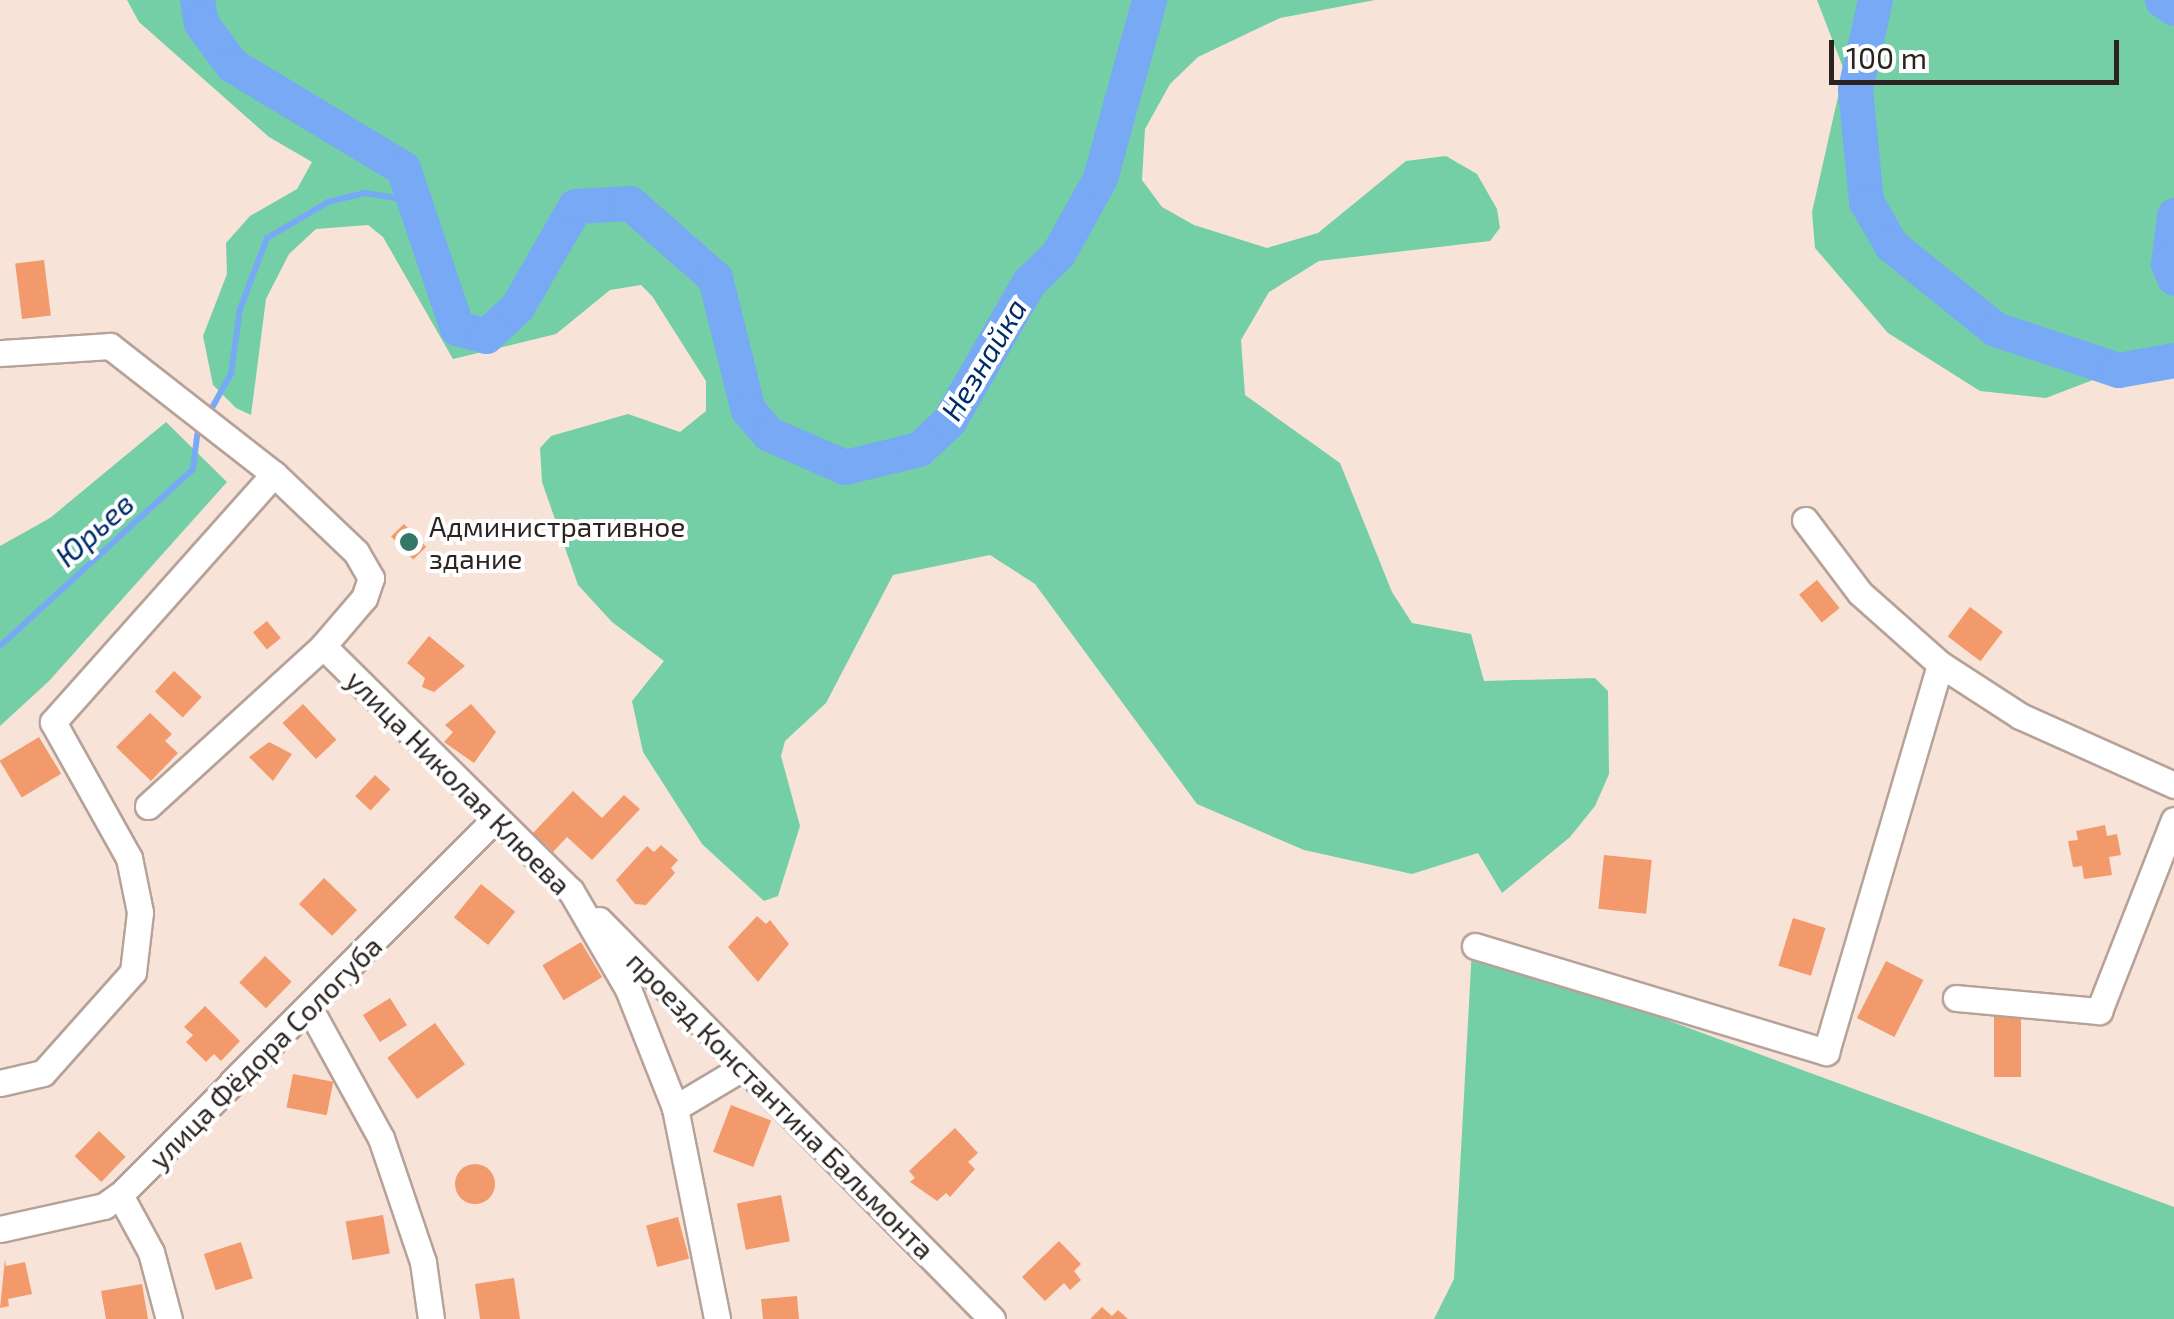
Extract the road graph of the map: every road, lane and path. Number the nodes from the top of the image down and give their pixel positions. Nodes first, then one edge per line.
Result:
1 (0, 353) edge
2 (274, 474) junction
3 (1805, 520) dead end
4 (323, 646) junction
5 (1940, 664) junction
6 (2174, 785) edge
7 (148, 806) dead end
8 (496, 818) junction
9 (2174, 820) edge
10 (571, 891) junction
11 (1474, 946) dead end
12 (1956, 998) dead end
13 (310, 1009) junction
14 (742, 1068) junction
15 (0, 1083) edge
16 (675, 1108) junction
17 (120, 1195) junction
18 (0, 1228) edge
19 (169, 1319) edge
20 (432, 1319) edge
21 (717, 1319) edge
22 (992, 1319) edge

1 - 2 street
2 - 4 street, улица Николая Клюева
2 - 15 street
3 - 5 street
4 - 7 street, улица Николая Клюева
4 - 8 street, улица Николая Клюева
5 - 6 street
5 - 11 street
8 - 10 street, улица Николая Клюева
8 - 13 street, улица Фёдора Сологуба
9 - 12 street
10 - 14 street, проезд Константина Бальмонта
10 - 16 street, улица Николая Клюева
13 - 17 street, улица Фёдора Сологуба
13 - 20 street
14 - 16 street
14 - 22 street, проезд Константина Бальмонта
16 - 21 street, улица Николая Клюева
17 - 18 street, улица Фёдора Сологуба
17 - 19 street

